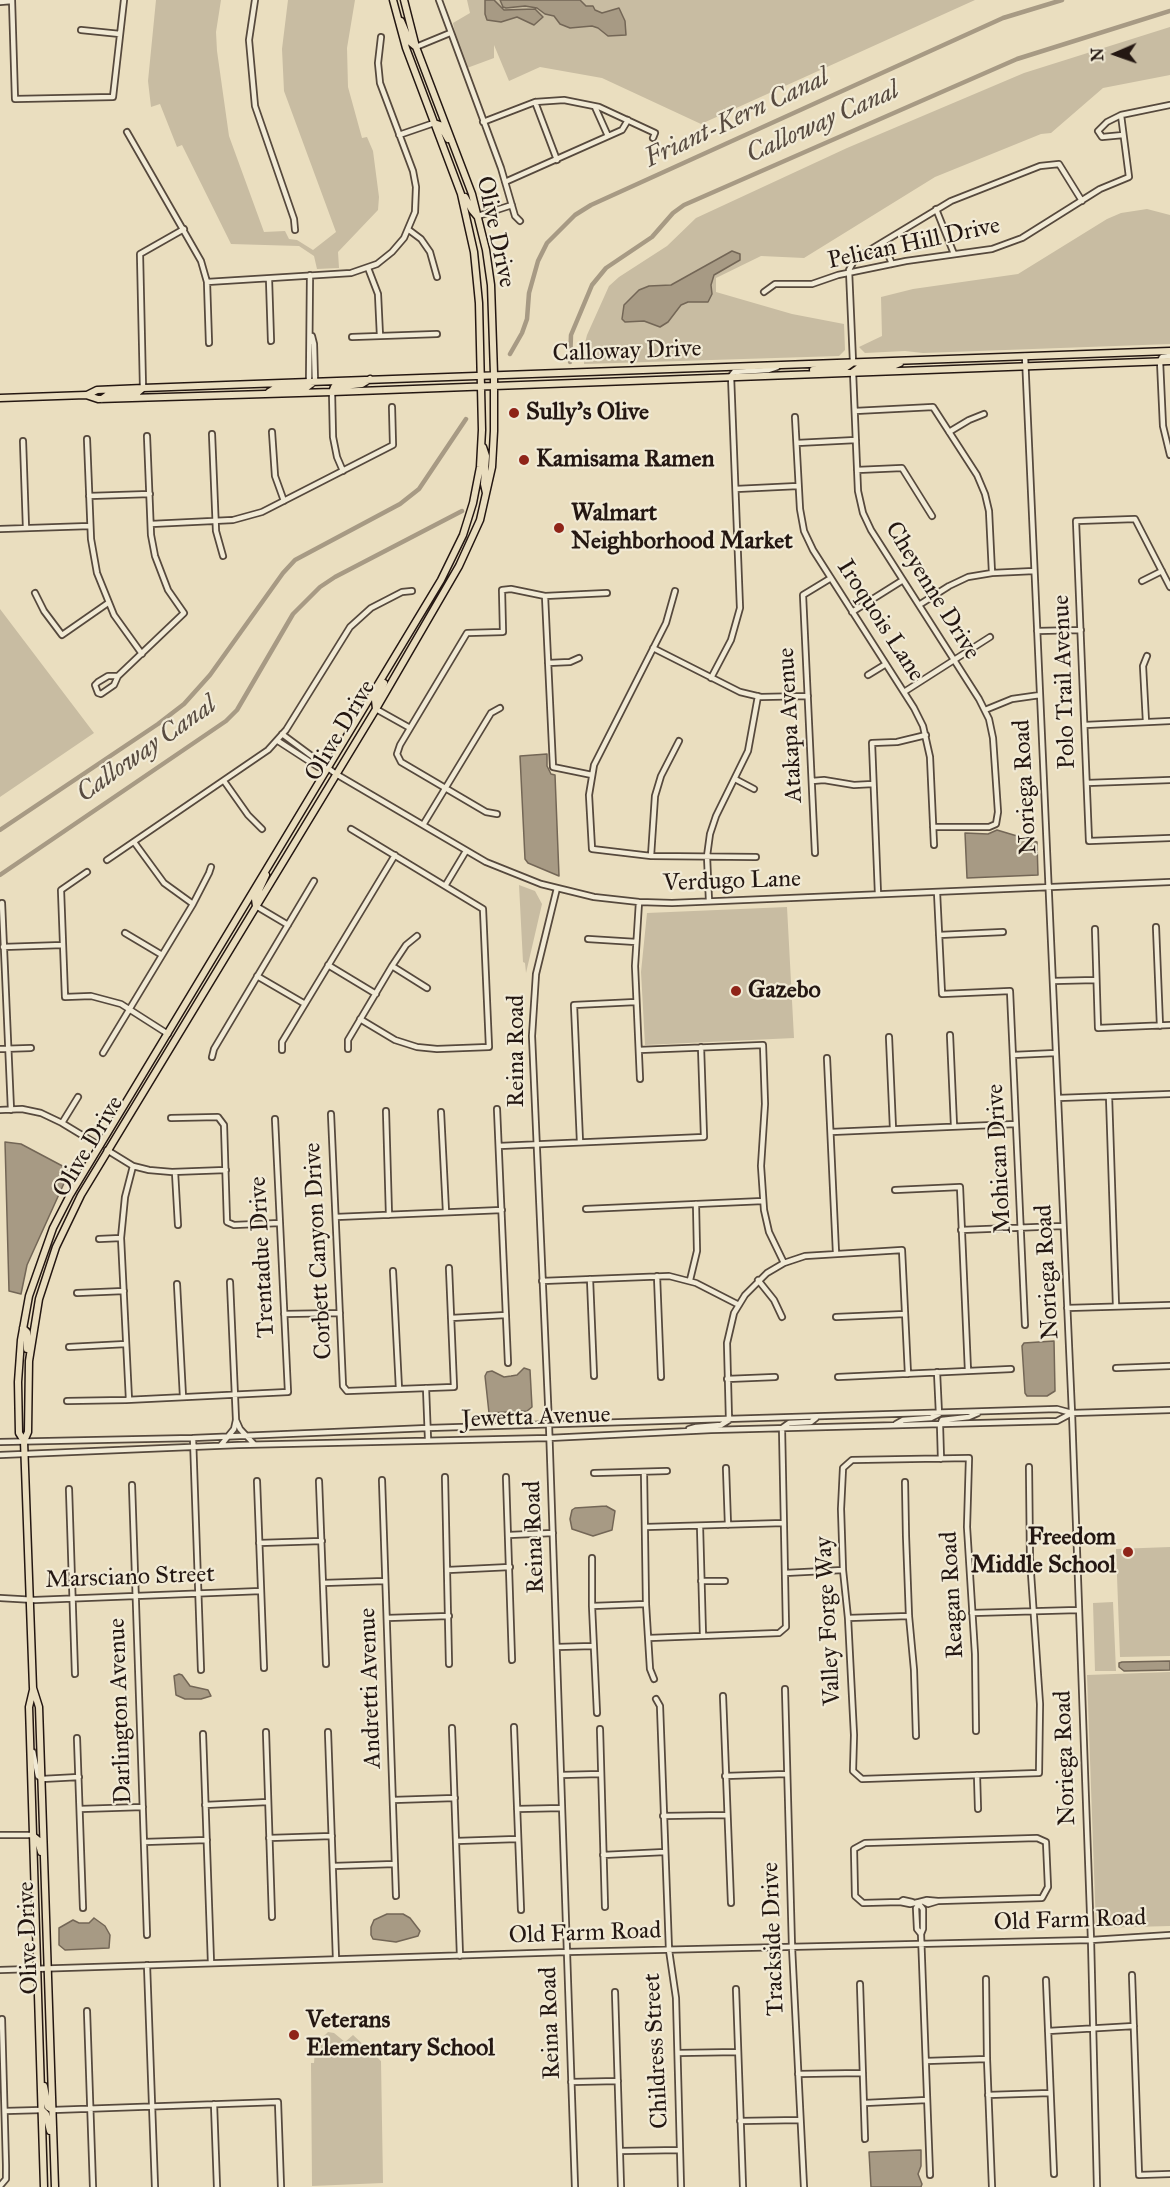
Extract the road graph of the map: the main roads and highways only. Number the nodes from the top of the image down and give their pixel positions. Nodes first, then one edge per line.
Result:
1 (404, 0) edge
2 (393, 1) edge
3 (416, 47) junction
4 (434, 123) junction
5 (458, 157) junction
6 (454, 175) junction
7 (478, 216) junction
8 (1170, 351) edge
9 (909, 360) junction
10 (1170, 360) edge
11 (853, 362) junction
12 (651, 370) junction
13 (853, 372) junction
14 (480, 374) junction
15 (494, 374) junction
16 (801, 374) junction
17 (370, 379) junction
18 (652, 379) junction
19 (312, 381) junction
20 (494, 386) junction
21 (480, 387) junction
22 (143, 388) junction
23 (332, 392) junction
24 (265, 394) junction
25 (86, 395) junction
26 (0, 399) edge
27 (102, 399) junction
28 (482, 444) junction
29 (487, 495) junction
30 (388, 668) junction
31 (376, 708) junction
32 (265, 872) junction
33 (256, 906) junction
34 (168, 1034) junction
35 (156, 1070) junction
36 (119, 1114) junction
37 (100, 1146) junction
38 (107, 1150) junction
39 (89, 1181) junction
40 (59, 1215) junction
41 (53, 1254) junction
42 (23, 1328) junction
43 (29, 1376) junction
44 (24, 1441) junction
45 (33, 1688) junction
46 (32, 1835) junction
47 (45, 1874) junction
48 (40, 2065) junction
49 (42, 2110) junction
50 (53, 2110) junction
51 (54, 2155) junction
52 (44, 2187) edge
53 (55, 2187) edge

1 - 3 main road, Olive Drive
2 - 3 main road
2 - 4 main road, Olive Drive
3 - 5 main road, Olive Drive
4 - 5 main road
4 - 6 main road, Olive Drive
5 - 7 main road, Olive Drive
6 - 7 main road
6 - 14 main road, Olive Drive
7 - 15 main road, Olive Drive
8 - 9 main road, Calloway Drive
9 - 11 main road, Calloway Drive
9 - 13 main road
10 - 13 main road, Calloway Drive
11 - 12 main road, Calloway Drive
11 - 16 main road
12 - 15 main road, Calloway Drive
12 - 18 main road
13 - 16 main road, Calloway Drive
14 - 15 main road, Calloway Drive
14 - 17 main road, Calloway Drive
14 - 21 main road, Olive Drive
15 - 20 main road, Olive Drive
16 - 18 main road, Calloway Drive
17 - 19 main road, Calloway Drive
17 - 23 main road
18 - 20 main road, Calloway Drive
19 - 22 main road, Calloway Drive
19 - 24 main road
20 - 21 main road, Calloway Drive
20 - 29 main road, Olive Drive
21 - 23 main road, Calloway Drive
21 - 28 main road, Olive Drive
22 - 25 main road, Calloway Drive
22 - 27 main road
23 - 24 main road, Calloway Drive
24 - 27 main road, Calloway Drive
25 - 26 main road, Calloway Drive
25 - 27 main road, Calloway Drive
28 - 29 main road
28 - 30 main road, Olive Drive
29 - 31 main road, Olive Drive
30 - 31 main road
30 - 32 main road, Olive Drive
31 - 33 main road, Olive Drive
32 - 33 main road
32 - 34 main road, Olive Drive
33 - 35 main road, Olive Drive
34 - 35 main road
34 - 36 main road, Olive Drive
35 - 38 main road, Olive Drive
36 - 37 main road, Olive Drive
36 - 38 main road
37 - 39 main road
37 - 40 main road, Olive Drive
38 - 39 main road, Olive Drive
39 - 41 main road, Olive Drive
40 - 41 main road
40 - 42 main road, Olive Drive
41 - 43 main road, Olive Drive
42 - 43 main road
42 - 44 main road, Olive Drive
43 - 44 main road, Olive Drive
44 - 45 main road, Olive Drive
45 - 46 main road, Olive Drive
45 - 47 main road, Olive Drive
46 - 47 main road
46 - 48 main road, Olive Drive
47 - 50 main road, Olive Drive
48 - 49 main road, Olive Drive
48 - 50 main road
49 - 51 main road
49 - 52 main road, Olive Drive
50 - 51 main road, Olive Drive
51 - 53 main road, Olive Drive

